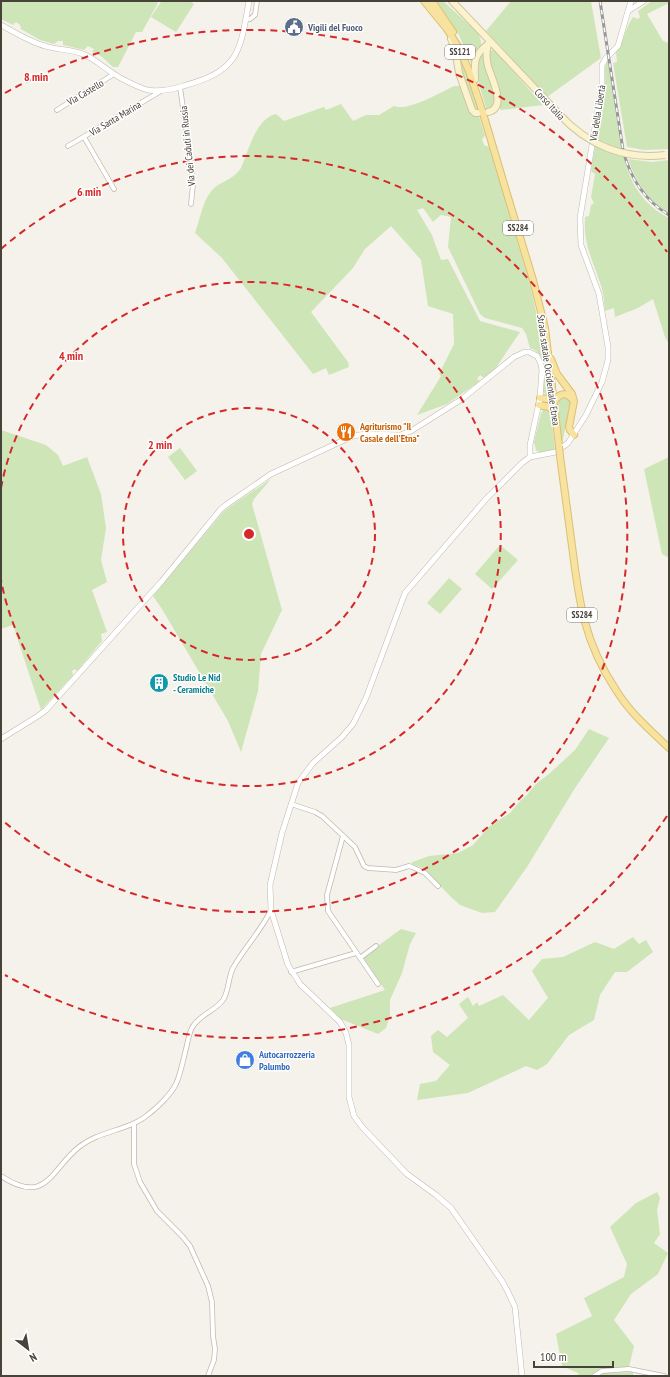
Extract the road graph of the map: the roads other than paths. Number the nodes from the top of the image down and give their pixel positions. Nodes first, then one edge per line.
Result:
1 (249, 1) edge
2 (257, 1) edge
3 (424, 1) edge
4 (432, 1) edge
5 (446, 1) edge
6 (626, 1) edge
7 (631, 1) edge
8 (644, 1) edge
9 (453, 3) edge
10 (628, 11) junction
11 (246, 18) junction
12 (1, 25) edge
13 (475, 25) junction
14 (489, 43) junction
15 (114, 74) junction
16 (475, 79) junction
17 (180, 87) junction
18 (161, 91) junction
19 (57, 110) dead end
20 (480, 112) junction
21 (488, 112) dead end
22 (84, 137) junction
23 (68, 146) dead end
24 (667, 155) edge
25 (114, 189) dead end
26 (191, 204) dead end
27 (548, 348) junction
28 (553, 394) junction
29 (539, 401) junction
30 (574, 401) junction
31 (554, 402) junction
32 (555, 413) junction
33 (574, 435) junction
34 (530, 457) junction
35 (1, 739) edge
36 (669, 748) edge
37 (291, 804) junction
38 (343, 836) junction
39 (438, 886) dead end
40 (271, 910) junction
41 (376, 946) dead end
42 (356, 953) junction
43 (360, 958) junction
44 (291, 972) junction
45 (378, 984) dead end
46 (134, 1124) junction
47 (1, 1176) edge
48 (208, 1376) edge
49 (522, 1376) edge
50 (594, 1376) edge
51 (664, 1376) edge

1 - 11 street
2 - 11 street
3 - 20 main road, SS121
3 - 20 main road
4 - 16 main road, SS121
5 - 13 main road
6 - 10 street
7 - 10 street, Via della Libertà
8 - 10 street
9 - 13 main road, Corso Italia
10 - 33 street, Via della Libertà
11 - 17 street
12 - 15 street
13 - 14 main road, Corso Italia
14 - 16 main road
14 - 21 main road
14 - 24 main road, Corso Italia, bridge
15 - 18 street
15 - 19 street, Via Castello
16 - 20 main road, SS121
17 - 18 street
17 - 26 street, Via dei Caduti in Russia
18 - 22 street, Via Santa Marina
20 - 27 main road, Strada statale Occidentale Etnea / SS284
22 - 23 street, Via Santa Marina
22 - 25 street
27 - 28 main road, Strada statale Occidentale Etnea / SS284
27 - 30 main road
28 - 29 main road
28 - 31 main road, Strada statale Occidentale Etnea / SS284
29 - 32 main road
29 - 34 street
29 - 35 street
30 - 31 main road
30 - 33 main road
31 - 32 main road, Strada statale Occidentale Etnea / SS284
32 - 36 main road, Strada statale Occidentale Etnea / SS284, bridge
33 - 34 street, Via della Libertà
34 - 37 street
37 - 38 street
37 - 40 street
38 - 39 street
38 - 42 street
40 - 44 street
40 - 46 street
41 - 43 street
42 - 43 street
42 - 44 street
43 - 45 street
44 - 49 street
46 - 47 street
46 - 48 street
50 - 51 street

